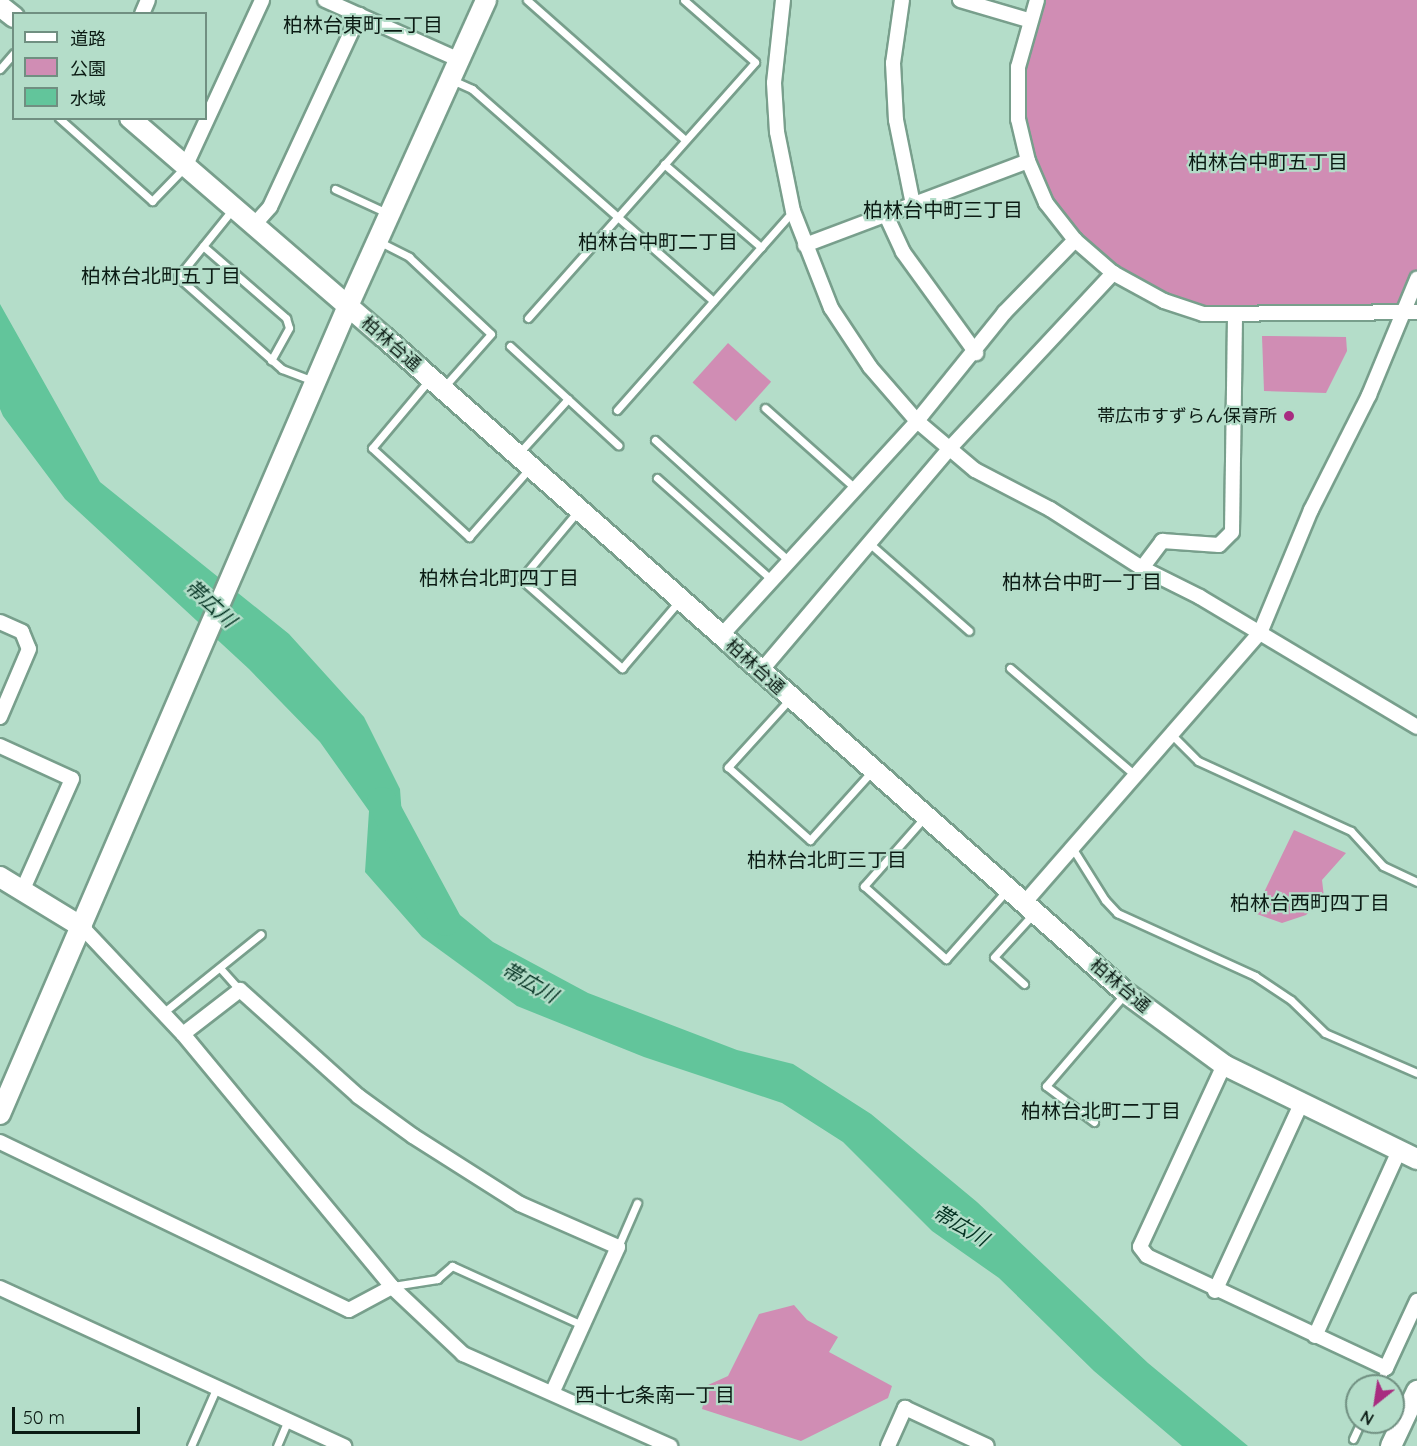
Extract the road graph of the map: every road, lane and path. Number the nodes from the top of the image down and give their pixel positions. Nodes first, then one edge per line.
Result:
1 (3, 0) edge
2 (262, 0) edge
3 (325, 0) edge
4 (486, 0) edge
5 (527, 0) edge
6 (684, 0) edge
7 (783, 0) edge
8 (902, 0) edge
9 (960, 0) edge
10 (1036, 0) edge
11 (0, 6) edge
12 (12, 15) edge
13 (359, 15) junction
14 (1029, 20) junction
15 (12, 55) edge
16 (460, 60) junction
17 (0, 69) edge
18 (451, 79) junction
19 (207, 119) edge
20 (60, 120) edge
21 (132, 120) edge
22 (207, 120) edge
23 (685, 140) junction
24 (1028, 161) junction
25 (664, 164) junction
26 (185, 167) junction
27 (335, 189) dead end
28 (913, 204) junction
29 (234, 209) junction
30 (793, 211) junction
31 (885, 213) junction
32 (389, 214) junction
33 (620, 217) junction
34 (253, 226) junction
35 (378, 240) junction
36 (1075, 240) junction
37 (805, 244) junction
38 (203, 246) junction
39 (761, 247) junction
40 (1113, 273) junction
41 (1417, 279) edge
42 (713, 301) junction
43 (348, 306) junction
44 (1402, 312) junction
45 (1417, 312) edge
46 (1235, 315) junction
47 (528, 318) dead end
48 (510, 346) dead end
49 (976, 353) junction
50 (271, 360) junction
51 (316, 382) junction
52 (437, 384) junction
53 (568, 399) junction
54 (765, 408) dead end
55 (617, 410) dead end
56 (917, 421) junction
57 (655, 440) dead end
58 (618, 445) dead end
59 (949, 449) junction
60 (524, 461) junction
61 (657, 478) dead end
62 (856, 489) junction
63 (578, 510) junction
64 (869, 543) junction
65 (789, 561) junction
66 (1142, 568) junction
67 (772, 580) junction
68 (680, 600) junction
69 (0, 622) edge
70 (969, 631) dead end
71 (1260, 633) junction
72 (721, 636) junction
73 (1010, 668) dead end
74 (760, 672) junction
75 (790, 699) junction
76 (0, 717) edge
77 (1417, 728) edge
78 (1170, 732) junction
79 (0, 746) edge
80 (873, 770) junction
81 (1136, 776) junction
82 (926, 816) junction
83 (1073, 849) junction
84 (0, 877) edge
85 (1417, 882) edge
86 (1008, 888) junction
87 (23, 889) junction
88 (1030, 907) junction
89 (82, 927) junction
90 (261, 933) dead end
91 (220, 968) junction
92 (1024, 984) dead end
93 (240, 990) junction
94 (1126, 993) junction
95 (164, 1011) junction
96 (183, 1034) junction
97 (1224, 1065) junction
98 (1417, 1073) edge
99 (1301, 1104) junction
100 (0, 1114) edge
101 (1094, 1122) dead end
102 (0, 1142) edge
103 (1399, 1150) junction
104 (1417, 1159) edge
105 (637, 1203) dead end
106 (618, 1247) junction
107 (392, 1287) junction
108 (0, 1288) edge
109 (1215, 1291) junction
110 (1417, 1301) edge
111 (582, 1325) junction
112 (1315, 1336) junction
113 (1386, 1368) junction
114 (1383, 1374) edge
115 (216, 1389) junction
116 (1417, 1391) edge
117 (552, 1393) junction
118 (288, 1420) junction
119 (1356, 1434) edge
120 (1353, 1440) dead end
121 (191, 1446) edge
122 (277, 1446) edge
123 (344, 1446) edge
124 (670, 1446) edge
125 (888, 1446) edge
126 (987, 1446) edge
127 (1391, 1446) edge

1 - 11 street
2 - 19 street
3 - 13 street
4 - 16 street
5 - 23 lane
6 - 23 lane
7 - 30 street
8 - 28 street
9 - 14 street
10 - 14 street
11 - 12 street
13 - 16 street
13 - 34 street
14 - 24 street
15 - 17 lane
16 - 18 street
18 - 32 street
18 - 33 lane
20 - 26 lane
21 - 26 street, 柏林台通
22 - 26 street
23 - 25 lane
24 - 28 street
24 - 36 street
25 - 33 lane
25 - 39 lane
26 - 29 street, 柏林台通
27 - 32 lane
28 - 31 street
29 - 34 street, 柏林台通
29 - 38 lane
30 - 37 street
30 - 39 lane
31 - 37 street
31 - 49 street
32 - 35 street
33 - 42 lane
33 - 47 lane
34 - 43 street, 柏林台通
35 - 43 street
35 - 52 lane
36 - 40 street
36 - 49 street
37 - 56 street
38 - 50 lane
38 - 50 lane
39 - 42 lane
40 - 46 street
40 - 59 street
41 - 44 street
42 - 55 lane
43 - 51 street
43 - 52 street, 柏林台通
44 - 45 street
44 - 46 street
44 - 71 street
46 - 66 street
48 - 53 lane
49 - 56 street
50 - 51 lane
51 - 89 street
52 - 60 street, 柏林台通
52 - 60 lane
53 - 58 lane
53 - 60 lane
54 - 62 lane
56 - 59 street
56 - 62 street
57 - 65 lane
59 - 64 street
59 - 66 street
60 - 63 street, 柏林台通
61 - 67 lane
62 - 65 street
63 - 68 street, 柏林台通
63 - 68 lane
64 - 70 lane
64 - 74 street
65 - 67 street
66 - 71 street
67 - 72 street
68 - 72 street, 柏林台通
69 - 76 street
71 - 77 street
71 - 78 street
72 - 74 street, 柏林台通
73 - 81 lane
74 - 75 street, 柏林台通
75 - 80 street, 柏林台通
75 - 80 lane
78 - 81 street
78 - 85 lane
79 - 87 street
80 - 82 street, 柏林台通
81 - 83 street
82 - 86 street, 柏林台通
82 - 86 lane
83 - 88 street
83 - 98 lane
84 - 87 street
86 - 88 street, 柏林台通
87 - 89 street
88 - 92 lane
88 - 94 street, 柏林台通
89 - 95 street
89 - 100 street
90 - 91 lane
91 - 93 lane
91 - 95 lane
93 - 96 street
93 - 106 street
94 - 97 street, 柏林台通
94 - 101 lane
95 - 96 street
96 - 107 street
97 - 99 street, 柏林台通
97 - 109 street
99 - 103 street, 柏林台通
99 - 109 street
102 - 107 street
103 - 104 street, 柏林台通
103 - 112 street
105 - 106 lane
106 - 111 street
107 - 111 lane
107 - 117 street
108 - 115 street
109 - 112 street
110 - 113 street
111 - 117 street
112 - 113 street
113 - 114 lane
115 - 118 street
115 - 121 lane
116 - 127 street
117 - 124 street
118 - 122 lane
118 - 123 street
119 - 120 lane
125 - 126 street

